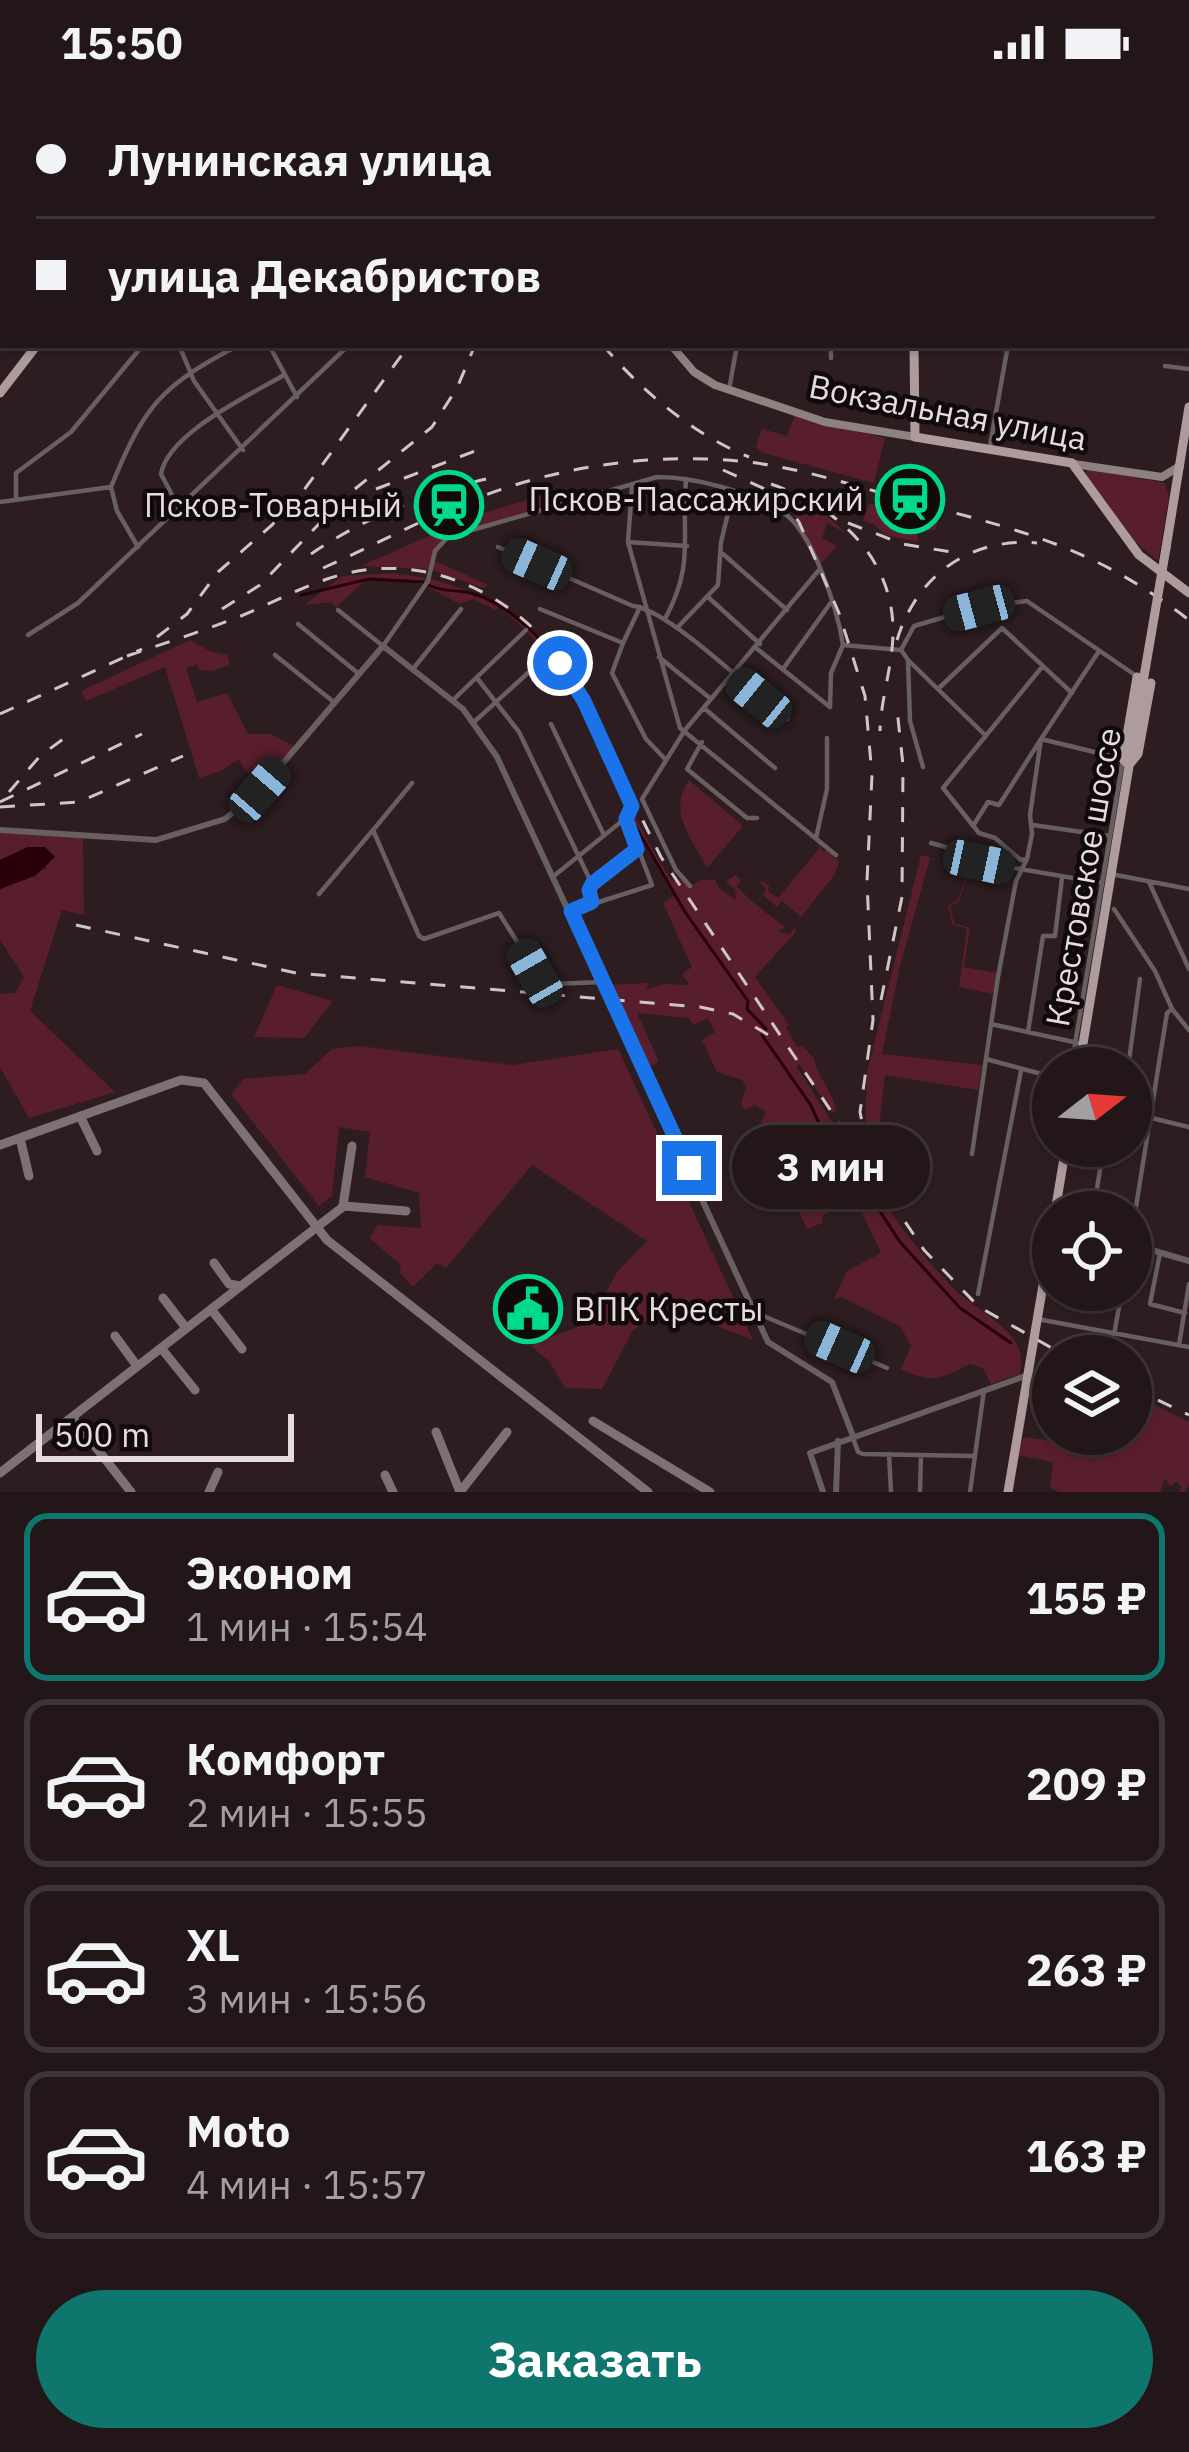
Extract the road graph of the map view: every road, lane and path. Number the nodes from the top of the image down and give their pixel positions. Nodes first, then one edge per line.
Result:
1 (35, 348) edge
2 (141, 348) edge
3 (180, 348) edge
4 (233, 348) edge
5 (270, 348) edge
6 (346, 348) edge
7 (674, 348) edge
8 (736, 348) edge
9 (831, 348) edge
10 (914, 348) edge
11 (1007, 348) edge
12 (831, 358) dead end
13 (1165, 365) dead end
14 (1189, 369) edge
15 (190, 370) junction
16 (284, 375) junction
17 (729, 390) junction
18 (0, 393) edge
19 (297, 397) junction
20 (1189, 407) edge
21 (218, 415) junction
22 (915, 437) junction
23 (243, 450) junction
24 (989, 450) junction
25 (1072, 463) junction
26 (1180, 466) junction
27 (1162, 477) junction
28 (686, 480) junction
29 (1183, 481) edge
30 (632, 486) junction
31 (111, 487) junction
32 (734, 493) junction
33 (1174, 494) junction
34 (16, 500) junction
35 (0, 502) edge
36 (180, 510) junction
37 (628, 542) junction
38 (687, 546) junction
39 (138, 547) junction
40 (498, 547) dead end
41 (722, 554) junction
42 (819, 570) junction
43 (1189, 593) edge
44 (708, 597) junction
45 (832, 601) junction
46 (643, 607) junction
47 (461, 609) dead end
48 (541, 609) dead end
49 (338, 610) dead end
50 (787, 610) junction
51 (664, 619) junction
52 (298, 624) dead end
53 (677, 628) junction
54 (526, 630) dead end
55 (28, 635) dead end
56 (623, 644) junction
57 (843, 645) junction
58 (383, 646) junction
59 (758, 646) junction
60 (902, 650) junction
61 (1099, 650) junction
62 (275, 655) dead end
63 (659, 657) junction
64 (908, 660) junction
65 (1042, 667) junction
66 (412, 669) junction
67 (783, 669) junction
68 (358, 674) junction
69 (732, 676) junction
70 (1137, 677) junction
71 (477, 678) junction
72 (1151, 682) joint
73 (938, 688) junction
74 (1072, 693) junction
75 (453, 700) junction
76 (712, 700) junction
77 (496, 702) junction
78 (335, 703) junction
79 (706, 709) junction
80 (787, 719) dead end
81 (474, 722) junction
82 (550, 724) dead end
83 (685, 730) junction
84 (987, 737) junction
85 (827, 738) dead end
86 (1041, 739) junction
87 (702, 742) junction
88 (665, 759) junction
89 (1126, 762) junction
90 (923, 767) dead end
91 (775, 768) dead end
92 (412, 783) dead end
93 (757, 818) dead end
94 (626, 819) junction
95 (1033, 825) junction
96 (973, 826) junction
97 (0, 830) edge
98 (373, 830) junction
99 (604, 836) junction
100 (1110, 836) junction
101 (816, 838) junction
102 (931, 843) dead end
103 (637, 849) junction
104 (836, 855) dead end
105 (579, 857) junction
106 (1027, 859) junction
107 (1021, 871) junction
108 (554, 875) junction
109 (1062, 878) junction
110 (1106, 879) junction
111 (1149, 882) junction
112 (592, 884) junction
113 (690, 886) dead end
114 (1189, 889) edge
115 (320, 894) dead end
116 (592, 902) junction
117 (1114, 909) dead end
118 (571, 911) junction
119 (1189, 969) edge
120 (1140, 980) dead end
121 (604, 982) junction
122 (1172, 1009) junction
123 (991, 1024) junction
124 (1189, 1030) edge
125 (1028, 1033) junction
126 (1079, 1043) junction
127 (1078, 1047) edge
128 (1131, 1047) edge
129 (986, 1059) junction
130 (1021, 1071) junction
131 (1032, 1073) edge
132 (1152, 1111) edge
133 (1152, 1118) edge
134 (1189, 1127) edge
135 (973, 1154) dead end
136 (1152, 1250) edge
137 (1160, 1253) junction
138 (1189, 1261) edge
139 (1189, 1284) edge
140 (978, 1294) dead end
141 (1038, 1311) edge
142 (1118, 1311) edge
143 (754, 1312) junction
144 (1184, 1312) junction
145 (1037, 1319) junction
146 (1114, 1335) joint
147 (1152, 1341) edge
148 (1179, 1346) junction
149 (1189, 1347) edge
150 (886, 1368) dead end
151 (1028, 1376) junction
152 (984, 1390) junction
153 (853, 1436) junction
154 (836, 1442) junction
155 (890, 1454) junction
156 (921, 1455) junction
157 (974, 1456) junction
158 (823, 1492) edge
159 (836, 1492) edge
160 (890, 1492) edge
161 (920, 1492) edge
162 (970, 1492) edge
163 (1008, 1492) edge

1 - 18 main road
2 - 34 street
3 - 15 street
4 - 15 street
5 - 16 street
6 - 19 street
7 - 17 main road, Вокзальная улица
8 - 17 street
9 - 12 street
10 - 22 main road
11 - 24 street
13 - 14 street
15 - 21 street
15 - 31 street
16 - 19 street
16 - 21 street
17 - 22 main road, Вокзальная улица
19 - 23 street
20 - 26 main road, Крестовское шоссе
21 - 23 street
21 - 36 street
22 - 24 main road, Вокзальная улица
23 - 36 street
24 - 25 main road, Вокзальная улица
25 - 27 main road, Вокзальная улица
25 - 43 main road
26 - 27 main road
26 - 29 main road, Крестовское шоссе
27 - 33 main road
28 - 30 street
28 - 32 street
28 - 38 street
29 - 33 main road, Крестовское шоссе
30 - 37 street
30 - 58 street
31 - 34 street
31 - 39 street
32 - 41 street
32 - 42 street
33 - 89 main road, Крестовское шоссе, bridge
34 - 35 street
36 - 39 street
37 - 38 street
37 - 46 street
38 - 51 street
39 - 55 street
40 - 46 street
41 - 44 street
41 - 50 street
42 - 45 street
42 - 50 street
44 - 53 street
44 - 59 street
45 - 57 street
45 - 67 street
46 - 51 street
46 - 56 street
46 - 63 street
47 - 66 street
48 - 56 street
49 - 58 street
50 - 59 street
51 - 53 street
52 - 68 street
53 - 69 street
54 - 71 street
56 - 88 street
57 - 60 street
57 - 67 street
58 - 66 street
58 - 68 street
59 - 67 street
59 - 69 street
60 - 61 street
60 - 64 street
61 - 70 street
61 - 74 street
62 - 78 street
63 - 76 street
63 - 83 street
64 - 73 street
64 - 90 street
65 - 73 street
65 - 74 street
65 - 84 street
66 - 75 street
68 - 78 street
69 - 76 street
69 - 80 street
70 - 72 street
70 - 89 main road
71 - 75 street
71 - 77 street
72 - 89 main road
73 - 84 street
74 - 86 street
75 - 81 street
76 - 79 street
77 - 81 street
77 - 94 street
77 - 105 street
78 - 97 street
79 - 83 street
79 - 91 street
81 - 108 street
82 - 99 street
83 - 87 street
83 - 88 street
84 - 96 street
85 - 101 street
86 - 89 street
86 - 95 street
86 - 96 street
87 - 93 street
87 - 101 street
88 - 113 street
89 - 100 street
89 - 110 main road, Крестовское шоссе
92 - 98 street
94 - 99 street
94 - 103 street
95 - 100 street
95 - 106 street
96 - 106 street
98 - 115 street
98 - 121 street
99 - 105 street
100 - 110 street
101 - 104 street
102 - 107 street
103 - 112 street
103 - 116 street
105 - 108 street
105 - 112 street
106 - 107 street
107 - 109 street
107 - 123 street
108 - 118 street
109 - 110 street
109 - 125 street
110 - 111 street
110 - 126 main road, Крестовское шоссе
111 - 114 street
111 - 119 street
112 - 116 street
116 - 118 street
117 - 122 street
118 - 121 street
120 - 128 street
121 - 143 street
122 - 124 street
122 - 132 street
123 - 125 street
123 - 129 street
125 - 126 street
126 - 127 main road, Крестовское шоссе
129 - 130 street
129 - 135 street
130 - 131 street
130 - 140 street
133 - 134 street
136 - 137 street
137 - 138 street
137 - 144 street
139 - 144 street
141 - 145 main road
142 - 146 street
143 - 150 street
143 - 153 street
144 - 148 street
145 - 146 street
145 - 151 main road
147 - 148 street
148 - 149 street
151 - 152 street
151 - 163 main road
152 - 153 street
152 - 157 street
153 - 154 street
153 - 155 street
154 - 158 street
154 - 159 street
155 - 156 street
155 - 160 street
156 - 157 street
156 - 161 street
157 - 162 street

